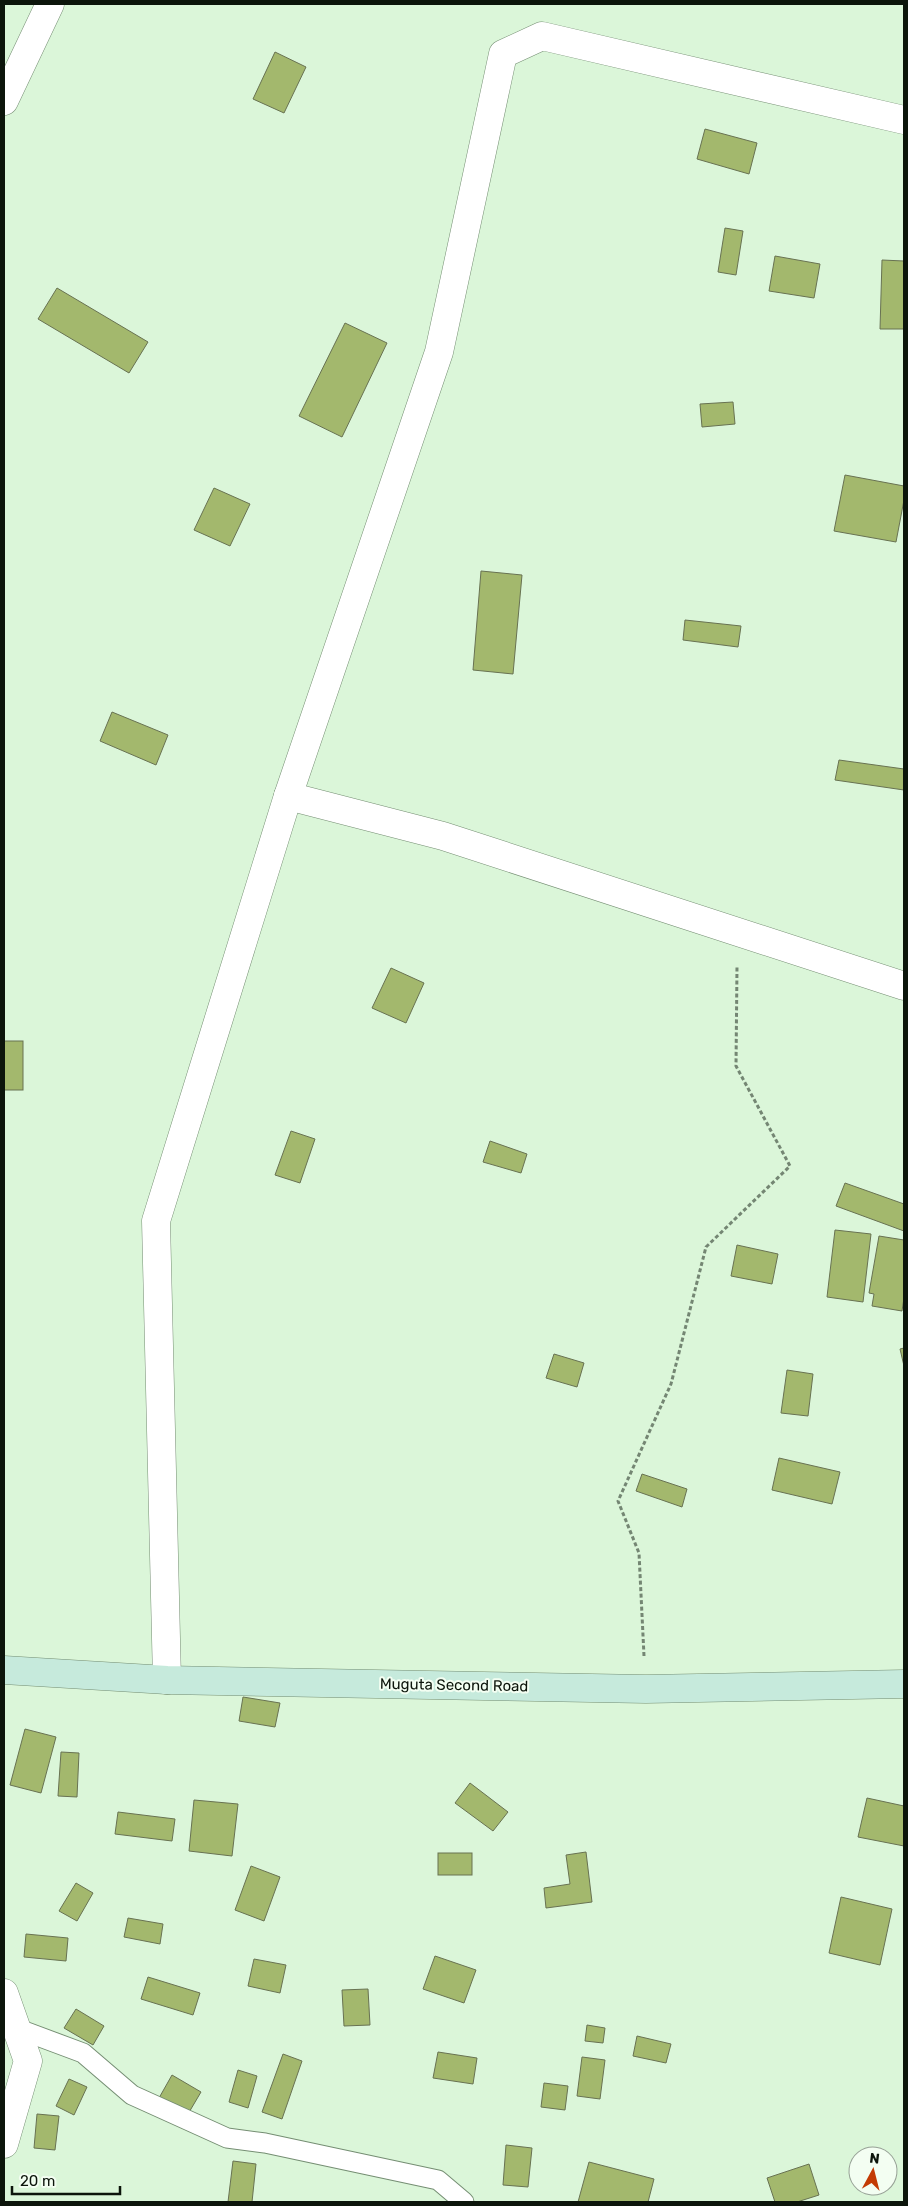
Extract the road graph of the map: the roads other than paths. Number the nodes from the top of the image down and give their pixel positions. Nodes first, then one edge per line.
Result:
1 (50, 4) edge
2 (4, 101) edge
3 (904, 120) edge
4 (288, 796) junction
5 (904, 986) edge
6 (4, 1670) edge
7 (167, 1680) junction
8 (904, 1684) edge
9 (4, 1993) edge
10 (16, 2028) junction
11 (4, 2144) edge
12 (464, 2202) edge

1 - 2 street
3 - 4 street
4 - 5 street
4 - 7 street
6 - 7 street, Muguta Second Road
7 - 8 street, Muguta Second Road
9 - 10 street
10 - 11 street
10 - 12 lane

